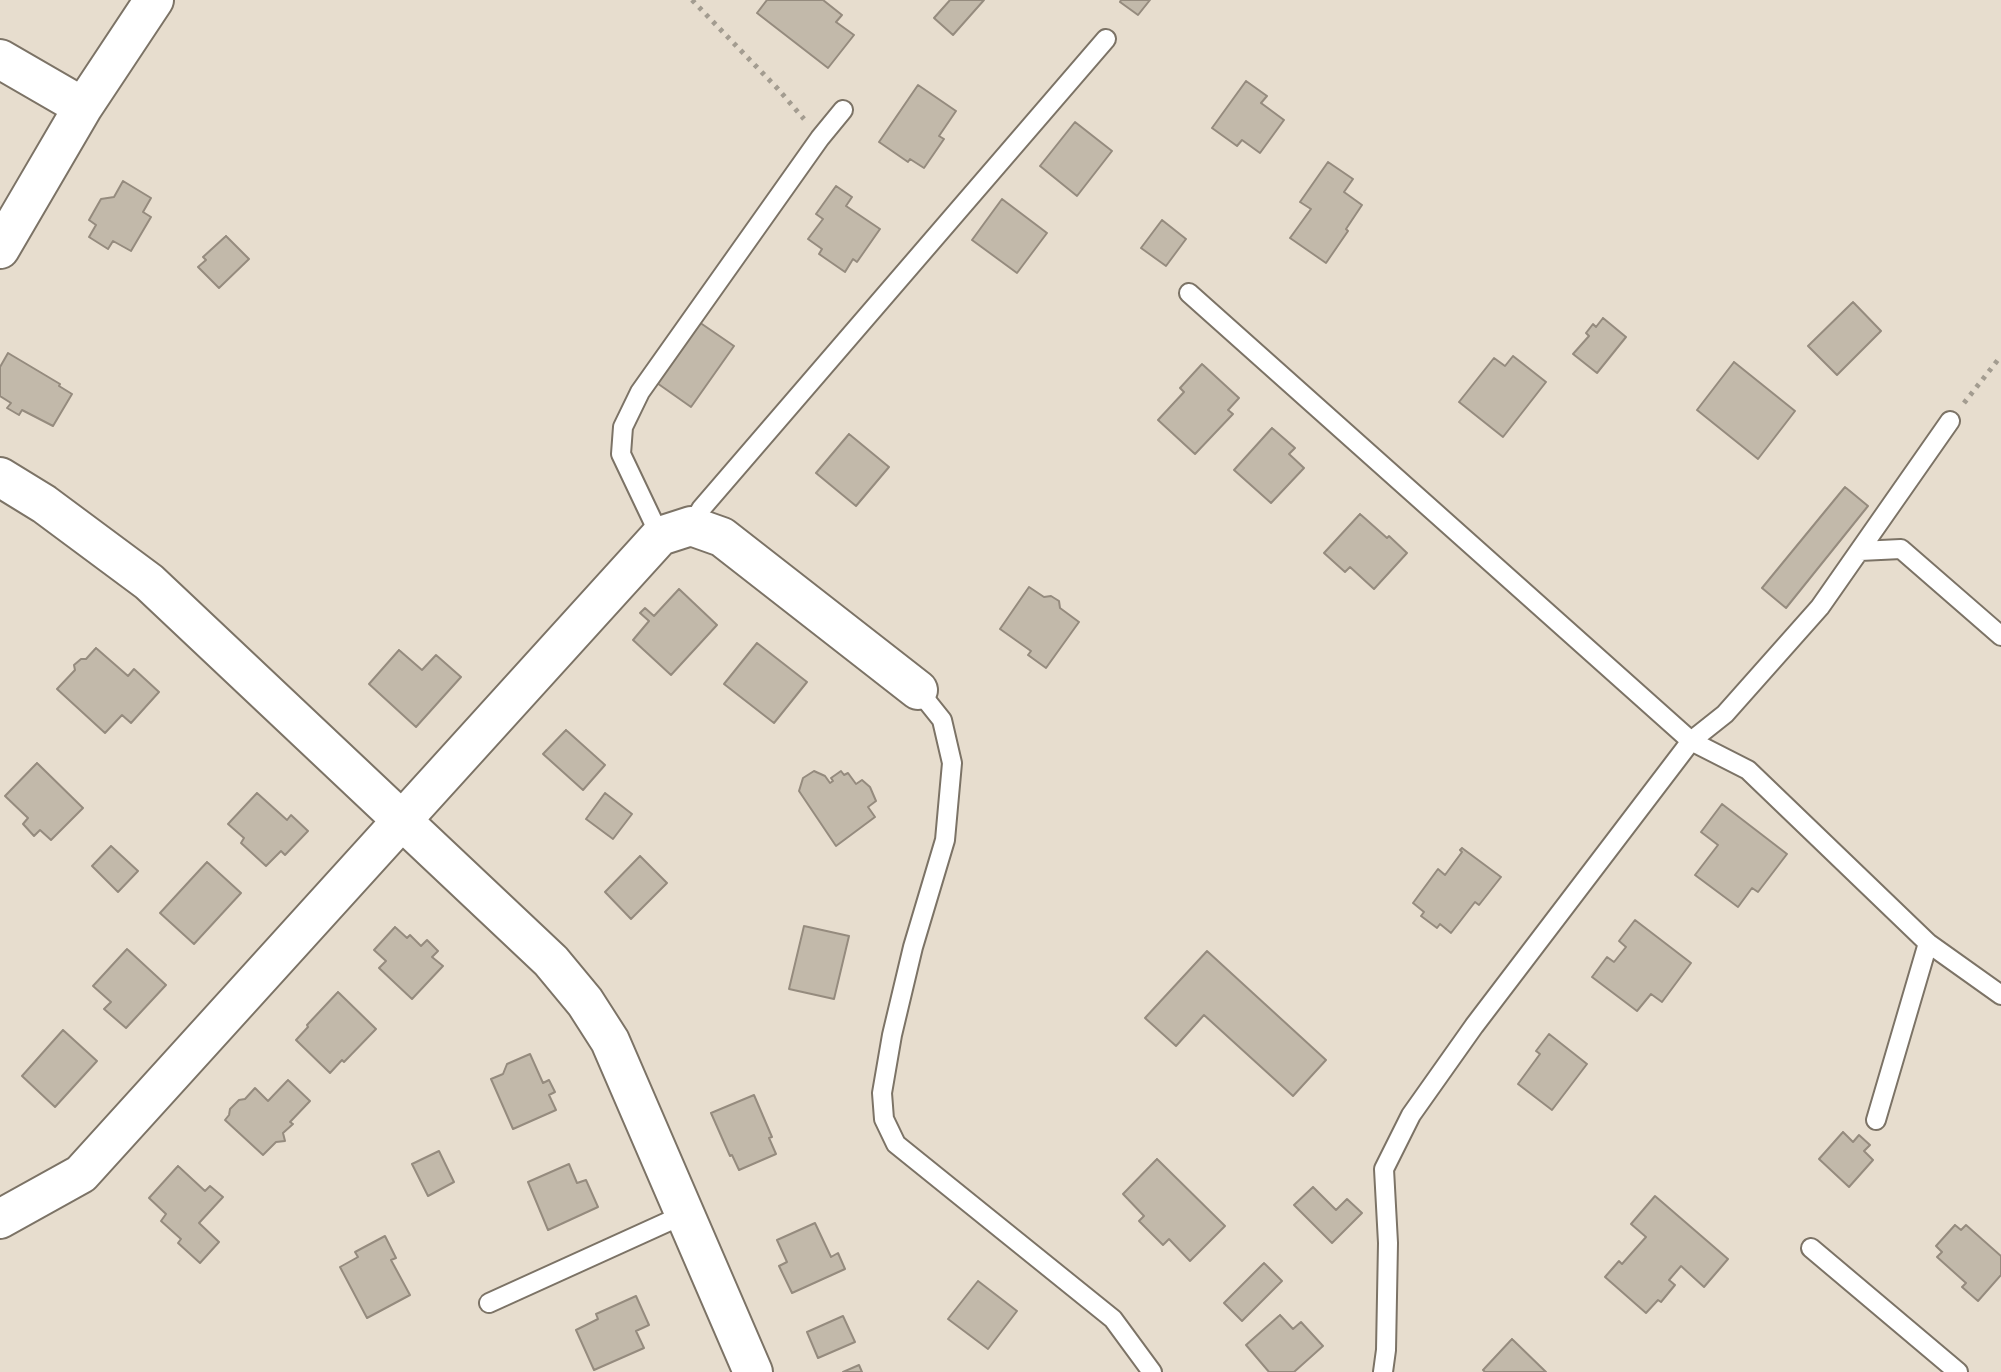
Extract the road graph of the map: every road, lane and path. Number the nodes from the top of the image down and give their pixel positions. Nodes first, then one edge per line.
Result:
1 (154, 0) edge
2 (692, 0) edge
3 (1106, 39) dead end
4 (0, 59) edge
5 (83, 107) junction
6 (843, 110) dead end
7 (820, 138) junction
8 (0, 249) edge
9 (1189, 293) dead end
10 (2001, 356) edge
11 (1950, 421) joint
12 (0, 477) edge
13 (676, 531) junction
14 (1860, 551) junction
15 (2001, 636) edge
16 (918, 690) joint
17 (1691, 741) junction
18 (402, 822) junction
19 (1928, 943) junction
20 (2001, 995) edge
21 (1876, 1120) dead end
22 (685, 1214) junction
23 (0, 1219) edge
24 (1811, 1248) dead end
25 (489, 1303) dead end
26 (753, 1372) edge
27 (1152, 1372) edge
28 (1383, 1372) edge
29 (1958, 1372) edge

1 - 5 street
2 - 7 path
3 - 13 lane
4 - 5 street
5 - 8 street
6 - 7 lane
7 - 13 lane
9 - 17 lane
10 - 11 path
11 - 14 lane
12 - 18 street
13 - 16 street
13 - 18 street
14 - 15 lane
14 - 17 lane
16 - 27 lane
17 - 19 lane
17 - 28 lane
18 - 22 street
18 - 23 street
19 - 20 lane
19 - 21 lane
22 - 25 lane
22 - 26 street
24 - 29 lane

